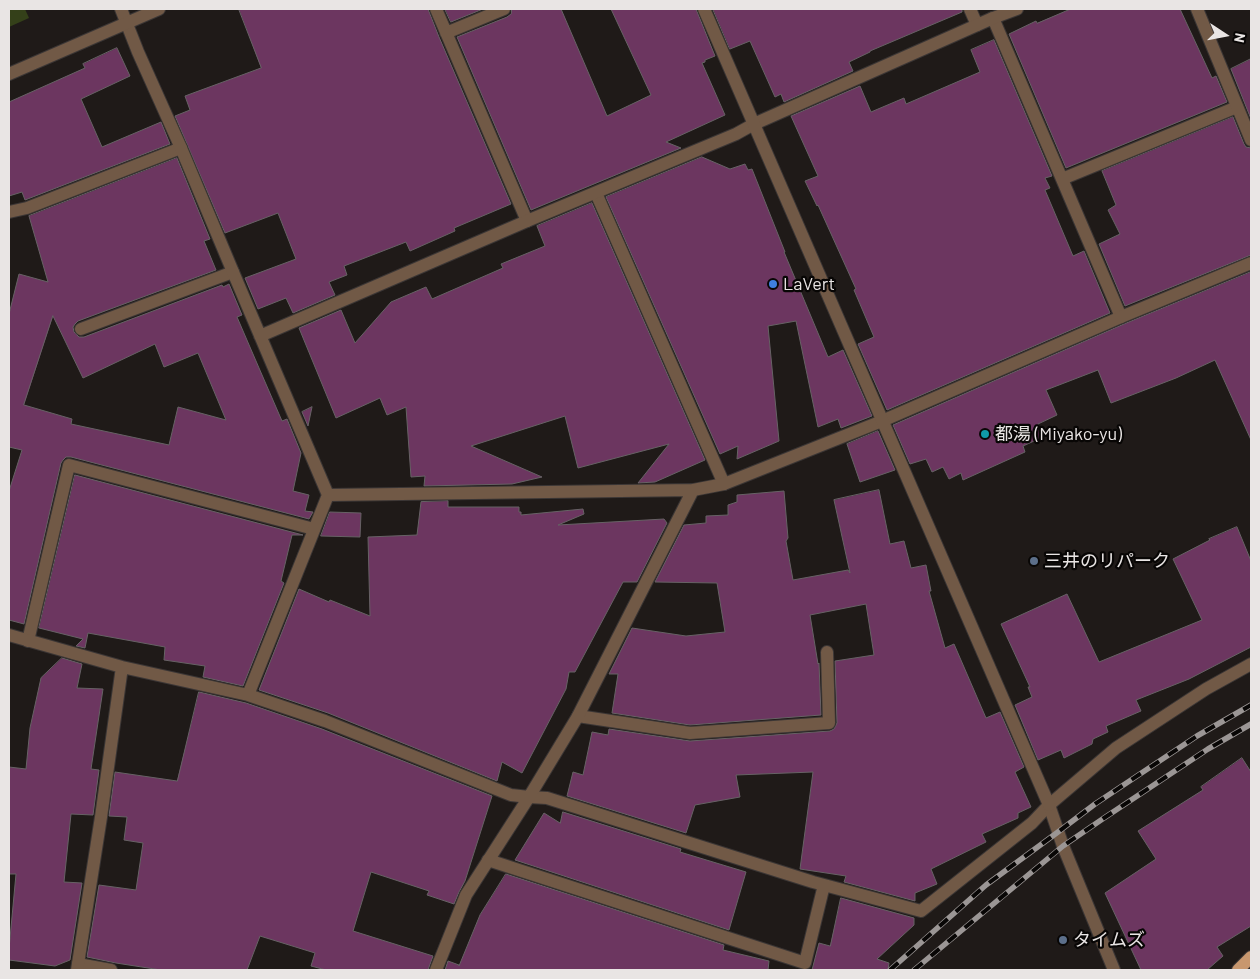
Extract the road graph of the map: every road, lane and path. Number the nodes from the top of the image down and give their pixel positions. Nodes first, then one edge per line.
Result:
1 (121, 9) edge
2 (159, 9) edge
3 (436, 9) edge
4 (504, 9) edge
5 (704, 9) edge
6 (970, 9) edge
7 (1017, 9) edge
8 (1197, 9) edge
9 (993, 18) junction
10 (126, 24) junction
11 (977, 25) junction
12 (446, 33) junction
13 (9, 74) edge
14 (1237, 107) junction
15 (754, 124) junction
16 (1251, 140) edge
17 (181, 148) junction
18 (1062, 180) junction
19 (596, 192) junction
20 (9, 212) edge
21 (527, 221) junction
22 (1251, 263) edge
23 (233, 272) junction
24 (1121, 317) junction
25 (81, 329) dead end
26 (260, 336) junction
27 (882, 421) junction
28 (724, 484) junction
29 (693, 490) junction
30 (328, 495) junction
31 (314, 529) junction
32 (9, 635) edge
33 (28, 641) junction
34 (827, 652) dead end
35 (1251, 664) edge
36 (122, 667) junction
37 (248, 695) junction
38 (578, 716) junction
39 (529, 797) junction
40 (1049, 805) junction
41 (488, 860) junction
42 (824, 885) junction
43 (1251, 957) edge
44 (78, 967) edge
45 (111, 970) edge
46 (436, 970) edge
47 (1114, 970) edge
48 (1238, 970) edge

1 - 10 street
2 - 10 street
3 - 12 street
4 - 12 street
5 - 15 street
6 - 11 street
7 - 9 street
8 - 14 street
9 - 11 street
9 - 18 street
10 - 13 street
10 - 17 street
11 - 15 street
12 - 21 street
14 - 16 street
14 - 18 street
15 - 19 street
15 - 27 street
17 - 20 street
17 - 23 street
18 - 24 street
19 - 21 street
19 - 28 street
21 - 26 street
22 - 24 street
23 - 25 street
23 - 26 street
24 - 27 street
26 - 30 street
27 - 28 street
27 - 40 street
28 - 29 street
29 - 30 street
29 - 38 street
30 - 31 street
31 - 33 street
31 - 37 street
32 - 33 street
33 - 36 street
34 - 38 street
35 - 40 street
36 - 37 street
36 - 44 street
37 - 39 street
38 - 39 street
39 - 41 street
39 - 42 street
40 - 42 street
40 - 47 street
41 - 42 street
41 - 46 street
43 - 48 main road
44 - 45 street

